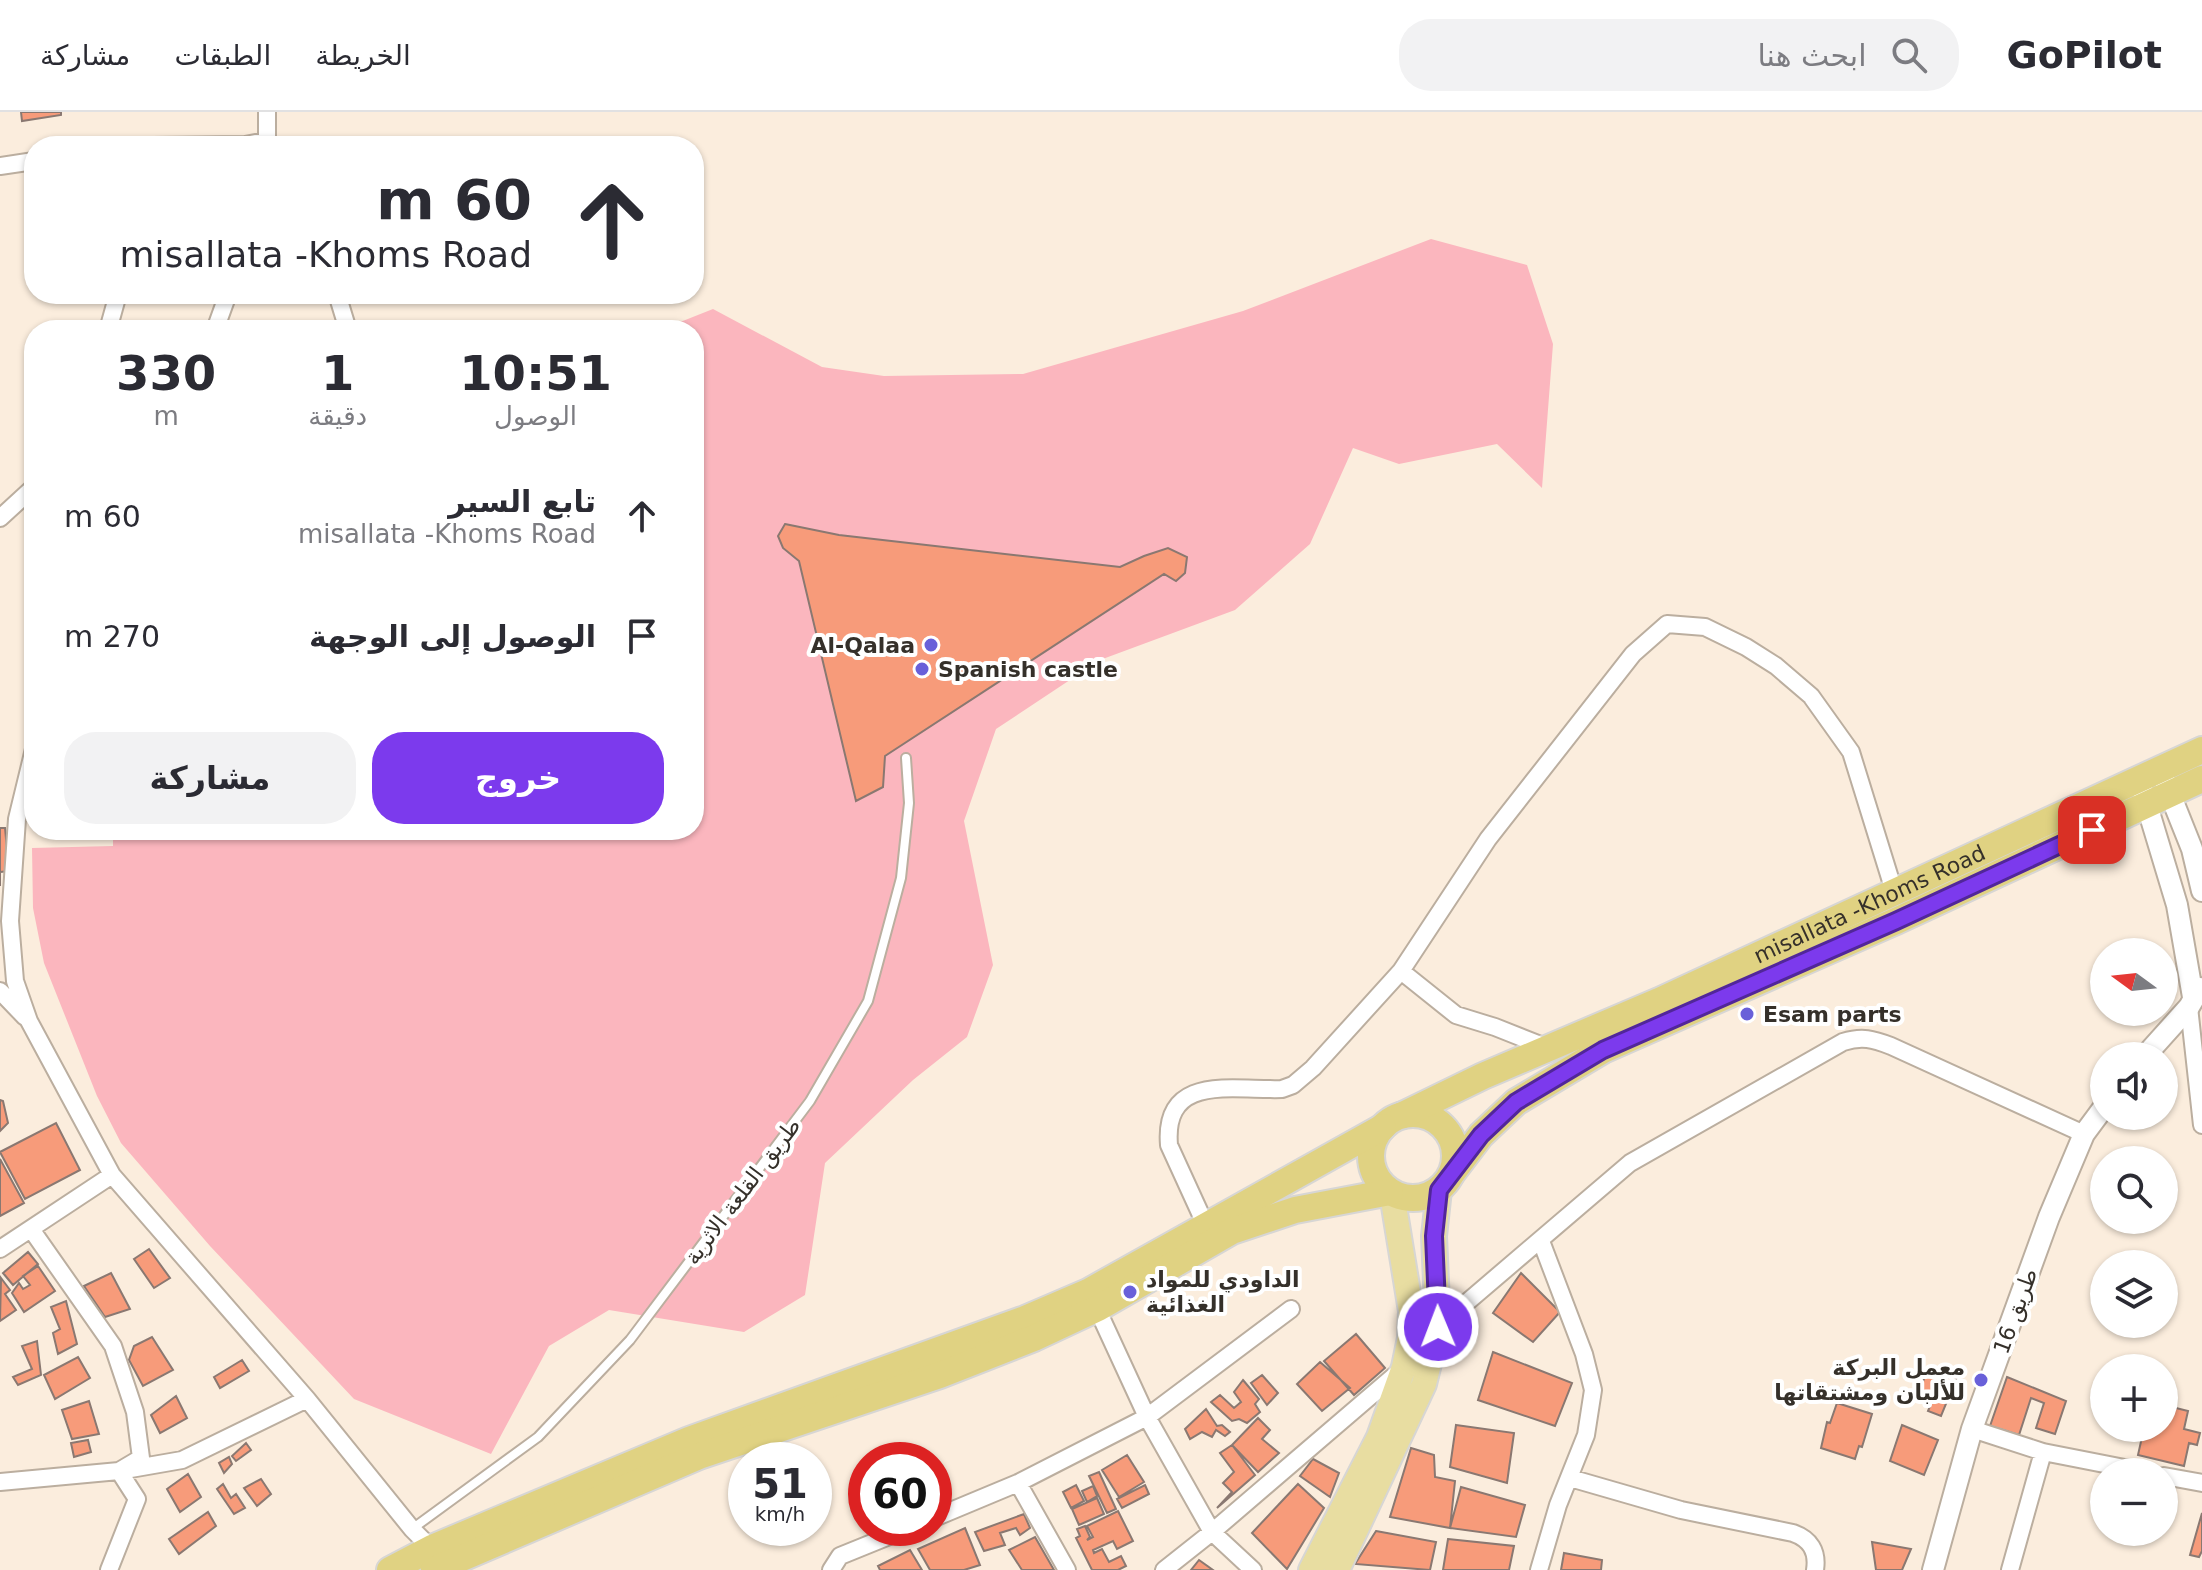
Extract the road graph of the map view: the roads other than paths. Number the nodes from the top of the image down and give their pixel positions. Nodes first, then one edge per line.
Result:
1 (267, 112) edge
2 (266, 136) edge
3 (24, 162) edge
4 (0, 166) edge
5 (24, 496) edge
6 (0, 518) edge
7 (2202, 750) edge
8 (906, 758) dead end
9 (2202, 779) edge
10 (2154, 786) junction
11 (24, 790) edge
12 (1894, 891) junction
13 (2202, 891) edge
14 (1401, 971) junction
15 (1, 994) edge
16 (2195, 996) edge
17 (29, 1021) junction
18 (2157, 1042) edge
19 (1548, 1048) junction
20 (1393, 1121) junction
21 (2202, 1125) edge
22 (2090, 1126) edge
23 (2084, 1134) junction
24 (112, 1175) junction
25 (1445, 1182) junction
26 (1391, 1193) junction
27 (1206, 1226) junction
28 (31, 1229) junction
29 (1541, 1241) junction
30 (0, 1249) edge
31 (1093, 1300) junction
32 (1291, 1309) dead end
33 (1438, 1327) junction
34 (1404, 1367) junction
35 (307, 1399) junction
36 (1147, 1417) junction
37 (1972, 1429) junction
38 (2043, 1452) junction
39 (2090, 1461) edge
40 (119, 1471) junction
41 (1570, 1478) junction
42 (2178, 1479) edge
43 (0, 1482) edge
44 (1018, 1483) junction
45 (2202, 1483) edge
46 (952, 1510) edge
47 (412, 1529) junction
48 (1212, 1532) junction
49 (865, 1546) edge
50 (437, 1561) edge
51 (109, 1570) edge
52 (390, 1570) edge
53 (831, 1570) edge
54 (1067, 1570) edge
55 (1164, 1570) edge
56 (1253, 1570) edge
57 (1311, 1570) edge
58 (1337, 1570) edge
59 (1539, 1570) edge
60 (1815, 1570) edge
61 (1933, 1570) edge
62 (2010, 1570) edge

1 - 2 street
3 - 4 street
5 - 6 street
7 - 10 highway, misallata -Khoms Road
8 - 47 lane, طريق القلعة الاثرية
9 - 10 highway, misallata -Khoms Road
10 - 12 highway, misallata -Khoms Road
10 - 13 street
10 - 16 street
10 - 25 highway, misallata -Khoms Road
11 - 17 street
12 - 14 street
12 - 19 highway, misallata -Khoms Road
14 - 19 street
14 - 27 street
15 - 17 street
16 - 18 street
16 - 21 street
17 - 24 street
19 - 20 highway, misallata -Khoms Road
20 - 25 highway
20 - 26 highway
20 - 27 highway, misallata -Khoms Road
22 - 23 street, طريق 16
23 - 29 street
23 - 37 street, طريق 16
24 - 28 street
24 - 35 street
25 - 26 highway
25 - 33 main road
26 - 31 highway
26 - 34 main road
27 - 31 highway, misallata -Khoms Road
28 - 30 street
28 - 40 street
29 - 33 street
29 - 41 street
31 - 36 street
31 - 50 highway
32 - 36 street
33 - 58 main road
34 - 48 street
34 - 57 main road
35 - 40 street
35 - 47 street
36 - 44 street
36 - 48 street
37 - 38 street
37 - 61 street, طريق 16
38 - 39 street
38 - 62 street
40 - 43 street
40 - 51 street
41 - 59 street
41 - 60 street
42 - 45 street
44 - 46 street
44 - 54 street
47 - 50 street
48 - 55 street
48 - 56 street
49 - 53 street
50 - 52 highway

